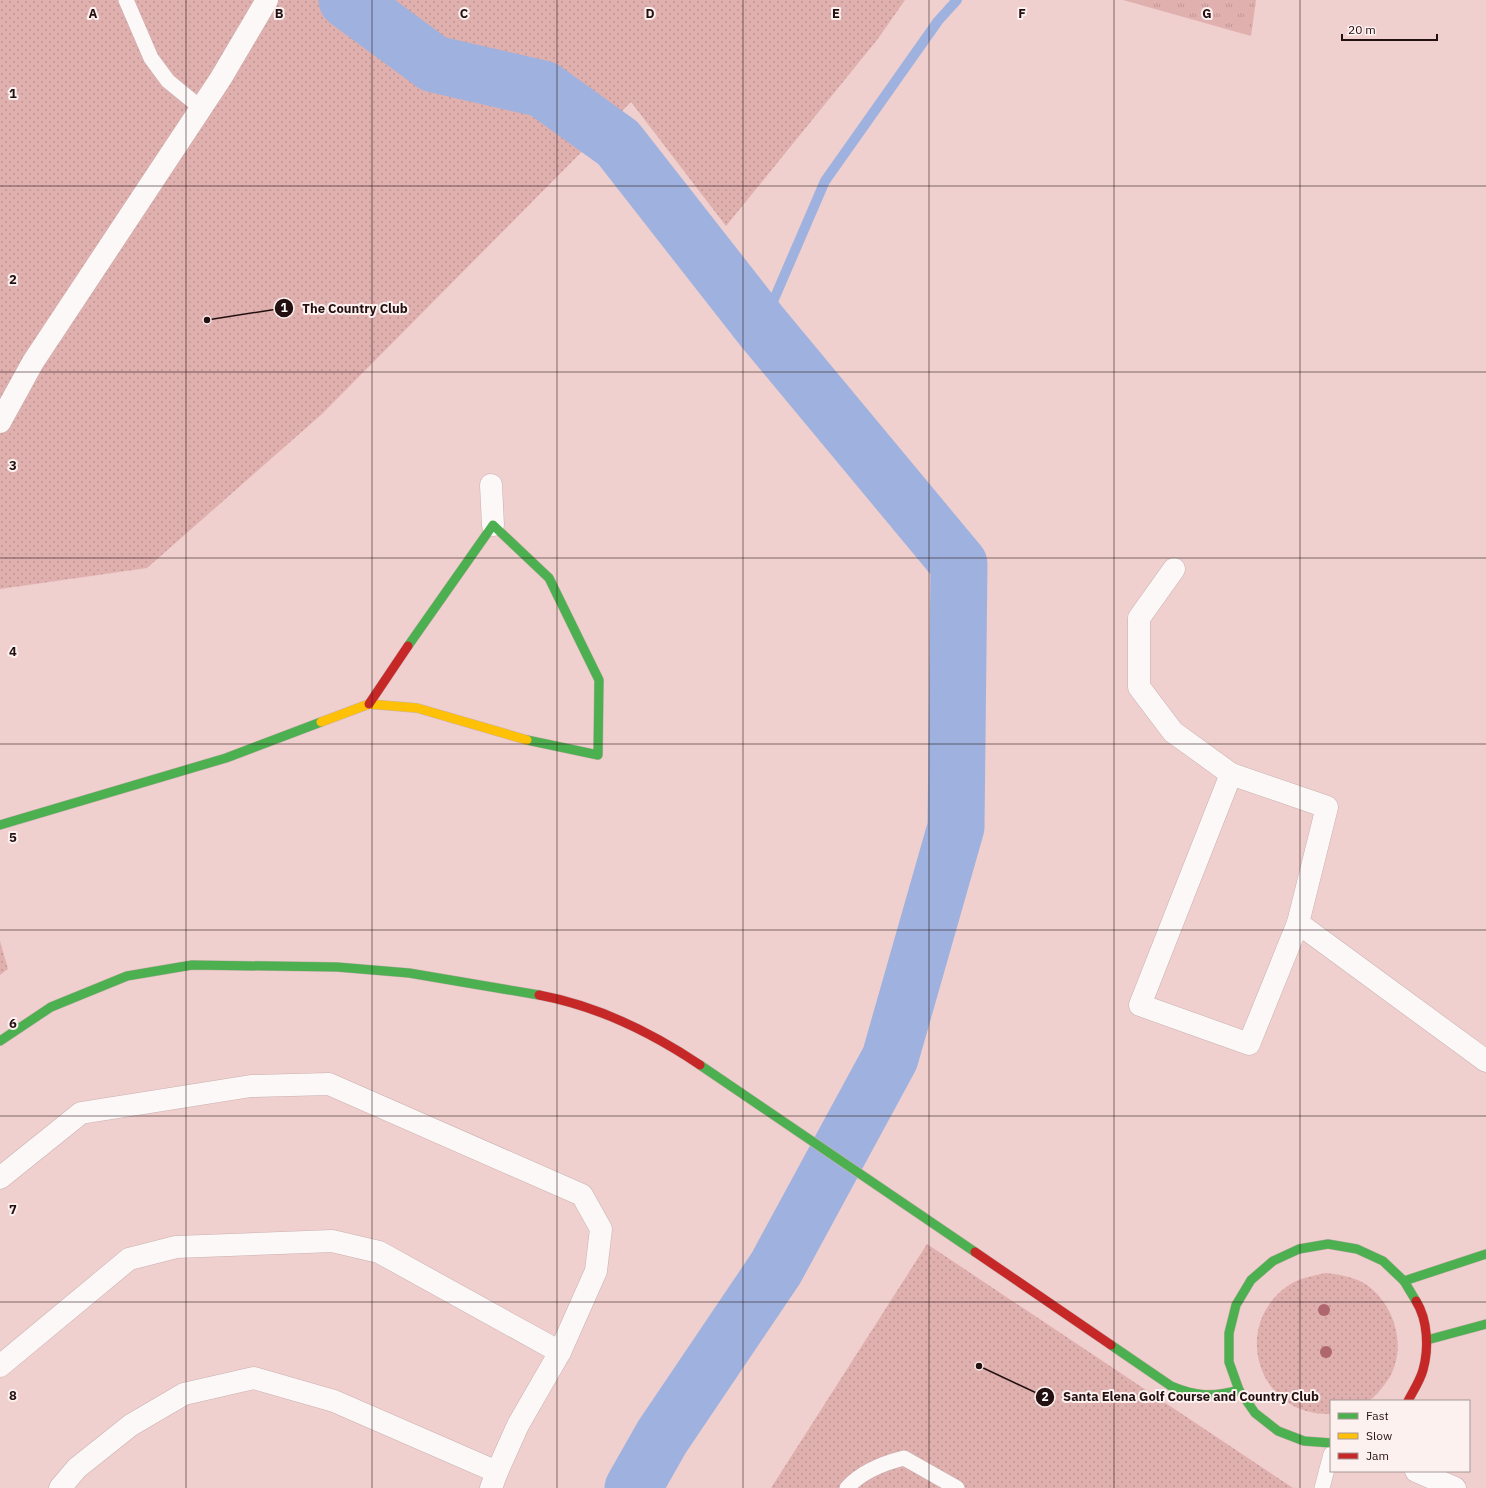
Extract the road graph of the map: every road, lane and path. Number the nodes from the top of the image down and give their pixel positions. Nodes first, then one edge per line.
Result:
1 (126, 0) edge
2 (267, 0) edge
3 (201, 108) junction
4 (0, 422) edge
5 (491, 485) dead end
6 (493, 525) junction
7 (1174, 569) dead end
8 (369, 704) junction
9 (1231, 774) junction
10 (0, 825) edge
11 (1298, 923) junction
12 (0, 1040) edge
13 (1486, 1061) edge
14 (0, 1178) edge
15 (1486, 1254) edge
16 (1404, 1281) junction
17 (1486, 1324) edge
18 (1427, 1340) junction
19 (560, 1352) junction
20 (0, 1366) edge
21 (1239, 1390) junction
22 (1408, 1400) edge
23 (1330, 1443) edge
24 (1330, 1458) edge
25 (1418, 1472) edge
26 (494, 1480) edge
27 (60, 1488) edge
28 (848, 1488) edge
29 (957, 1488) edge
30 (1322, 1488) edge
31 (1455, 1488) edge

1 - 3 lane
2 - 3 street
3 - 4 street
5 - 6 street
6 - 8 street
6 - 8 street
7 - 9 street
8 - 10 street
9 - 11 street
9 - 11 street
11 - 13 street
12 - 21 street
14 - 19 street
15 - 16 street
16 - 18 street
16 - 21 street
17 - 18 street
18 - 22 street
19 - 20 street
19 - 26 street
21 - 23 street
24 - 30 lane
25 - 31 street
26 - 27 street
28 - 29 lane

